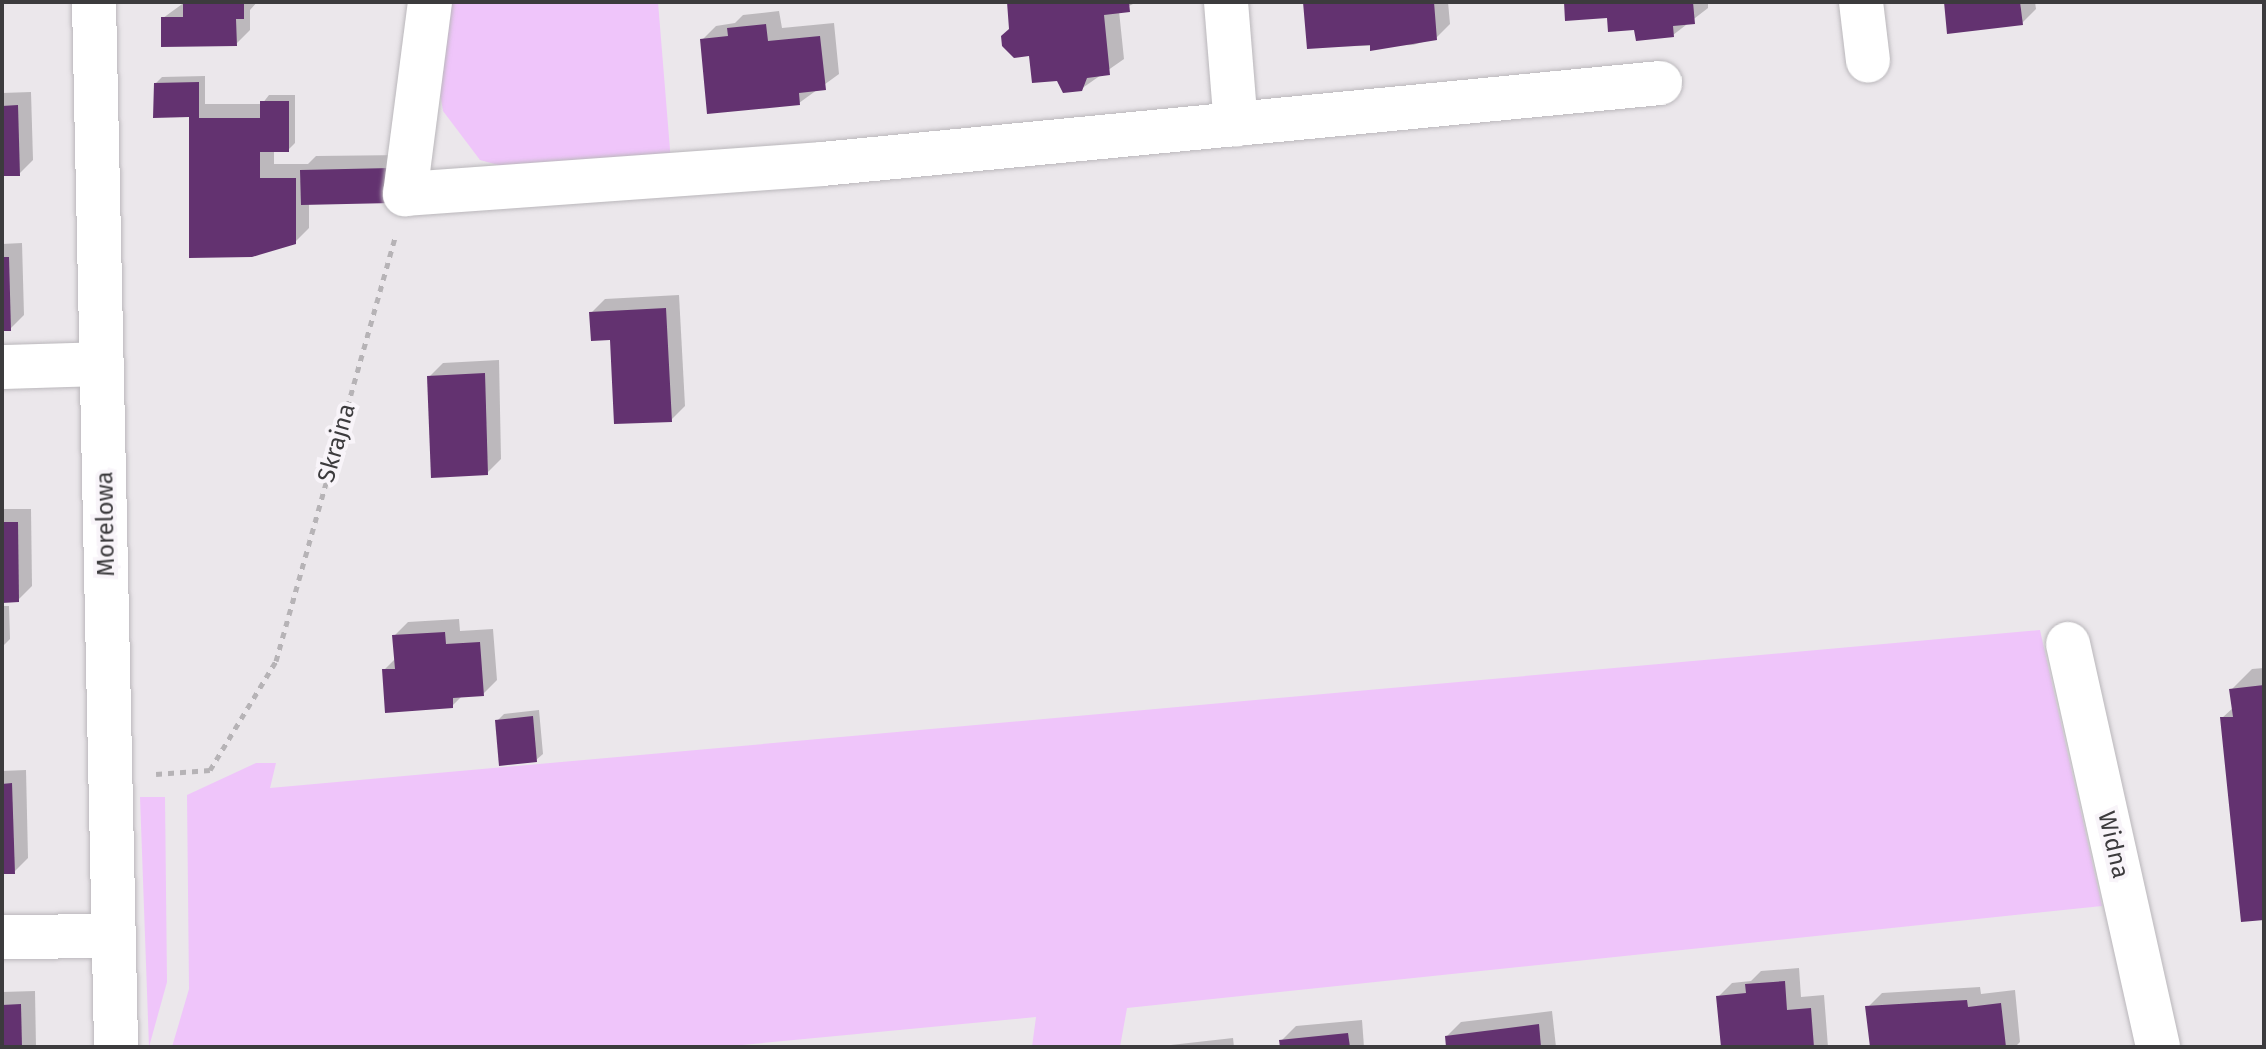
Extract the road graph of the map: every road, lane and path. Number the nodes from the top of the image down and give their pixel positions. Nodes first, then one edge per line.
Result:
1 (94, 2) edge
2 (430, 2) edge
3 (1226, 2) edge
4 (1861, 2) edge
5 (1868, 61) dead end
6 (1660, 83) dead end
7 (1236, 125) junction
8 (405, 194) junction
9 (102, 364) junction
10 (2, 367) edge
11 (2068, 644) dead end
12 (111, 779) junction
13 (114, 936) junction
14 (2, 937) edge
15 (116, 1047) edge
16 (2158, 1047) edge

1 - 9 street, Morelowa
2 - 8 street
3 - 7 street
4 - 5 street
6 - 7 street
7 - 8 street
8 - 12 path, Skrajna
9 - 10 street
9 - 12 street, Morelowa
11 - 16 street, Widna
12 - 13 street, Morelowa
13 - 14 street
13 - 15 street, Morelowa

